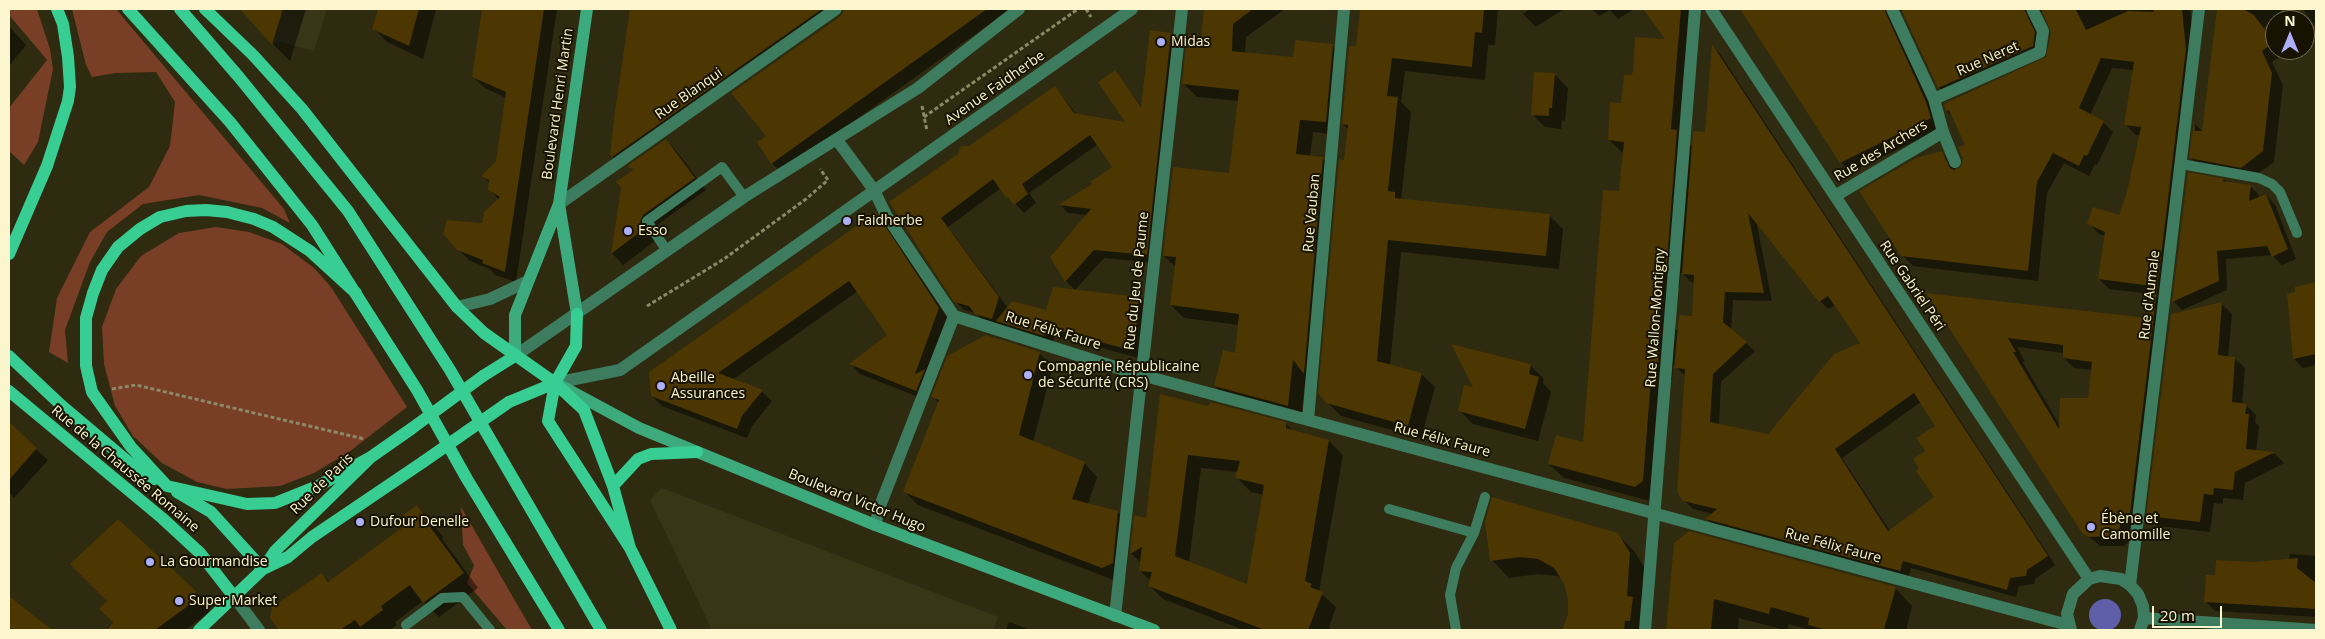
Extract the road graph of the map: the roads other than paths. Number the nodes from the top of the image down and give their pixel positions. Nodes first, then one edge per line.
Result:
1 (58, 9) edge
2 (128, 9) edge
3 (180, 9) edge
4 (205, 9) edge
5 (587, 9) edge
6 (836, 9) edge
7 (1019, 9) edge
8 (1132, 9) edge
9 (1182, 9) edge
10 (1344, 9) edge
11 (1695, 9) edge
12 (1711, 9) edge
13 (1892, 9) edge
14 (2032, 9) edge
15 (2199, 9) edge
16 (1934, 99) junction
17 (1942, 132) junction
18 (837, 140) junction
19 (1955, 162) dead end
20 (2181, 164) junction
21 (874, 190) junction
22 (1834, 196) junction
23 (744, 198) junction
24 (559, 204) junction
25 (2297, 233) dead end
26 (667, 251) junction
27 (9, 254) edge
28 (526, 282) junction
29 (356, 293) junction
30 (457, 307) junction
31 (577, 314) junction
32 (954, 316) junction
33 (9, 356) edge
34 (514, 356) junction
35 (1141, 374) junction
36 (555, 384) junction
37 (9, 391) edge
38 (1308, 420) junction
39 (697, 452) junction
40 (372, 458) junction
41 (167, 486) junction
42 (613, 486) junction
43 (1485, 497) dead end
44 (1389, 509) dead end
45 (1655, 514) junction
46 (875, 525) junction
47 (1474, 534) junction
48 (630, 548) junction
49 (263, 570) junction
50 (2089, 579) junction
51 (2130, 585) junction
52 (235, 598) junction
53 (1115, 616) junction
54 (2142, 624) edge
55 (406, 625) dead end
56 (2070, 627) edge
57 (199, 630) edge
58 (258, 630) edge
59 (490, 630) edge
60 (559, 630) edge
61 (601, 630) edge
62 (671, 630) edge
63 (1154, 630) edge
64 (1456, 630) edge
65 (1645, 630) edge
66 (2316, 630) edge

1 - 27 main road
2 - 29 main road
3 - 61 main road
4 - 30 main road
5 - 24 main road, Boulevard Henri Martin
6 - 24 street, Rue Blanqui
7 - 18 street
8 - 21 street, Avenue Faidherbe
9 - 35 street, Rue du Jeu de Paume
10 - 38 street, Rue Vauban
11 - 45 street, Rue Wallon-Montigny
12 - 22 street, Rue Gabriel Péri
13 - 16 street, Rue des Archers
14 - 16 street, Rue Neret
15 - 20 street, Rue d'Aumale
16 - 17 street, Rue des Archers
17 - 19 street, Rue des Archers
17 - 22 street, Rue des Archers
18 - 21 street
18 - 23 street
20 - 25 lane
20 - 51 street, Rue d'Aumale
21 - 32 street
21 - 36 street, Avenue Faidherbe
22 - 50 street, Rue Gabriel Péri
23 - 26 street
23 - 26 lane
24 - 28 main road, Boulevard Henri Martin
24 - 31 main road, Boulevard Henri Martin
26 - 31 street
28 - 30 street
28 - 34 main road, Boulevard Henri Martin
29 - 41 main road
29 - 60 main road
30 - 34 main road
31 - 34 street
31 - 36 main road
32 - 35 street, Rue Félix Faure
32 - 46 street
33 - 41 main road, Rue de la Chaussée Romaine
34 - 36 main road
34 - 40 main road, Rue de Paris, bridge
35 - 38 street, Rue Félix Faure
35 - 53 street, Rue du Jeu de Paume
36 - 39 main road, Boulevard Victor Hugo
36 - 42 main road
36 - 48 main road
36 - 49 main road, Rue de Paris, bridge
37 - 52 main road, Rue de la Chaussée Romaine
38 - 45 street, Rue Félix Faure
39 - 42 main road
39 - 46 main road, Boulevard Victor Hugo
40 - 41 main road
40 - 49 main road, Rue de Paris
41 - 49 main road, Rue de la Chaussée Romaine
42 - 48 main road
43 - 47 lane
44 - 47 lane
45 - 56 street, Rue Félix Faure
45 - 65 street, Rue Wallon-Montigny
46 - 53 main road, Boulevard Victor Hugo
47 - 64 lane
48 - 62 main road
49 - 52 main road, Rue de Paris
50 - 51 street
50 - 56 street
51 - 54 street
52 - 57 main road, Rue de Paris
52 - 58 street
53 - 63 main road, Boulevard Victor Hugo
54 - 66 street
55 - 59 lane

